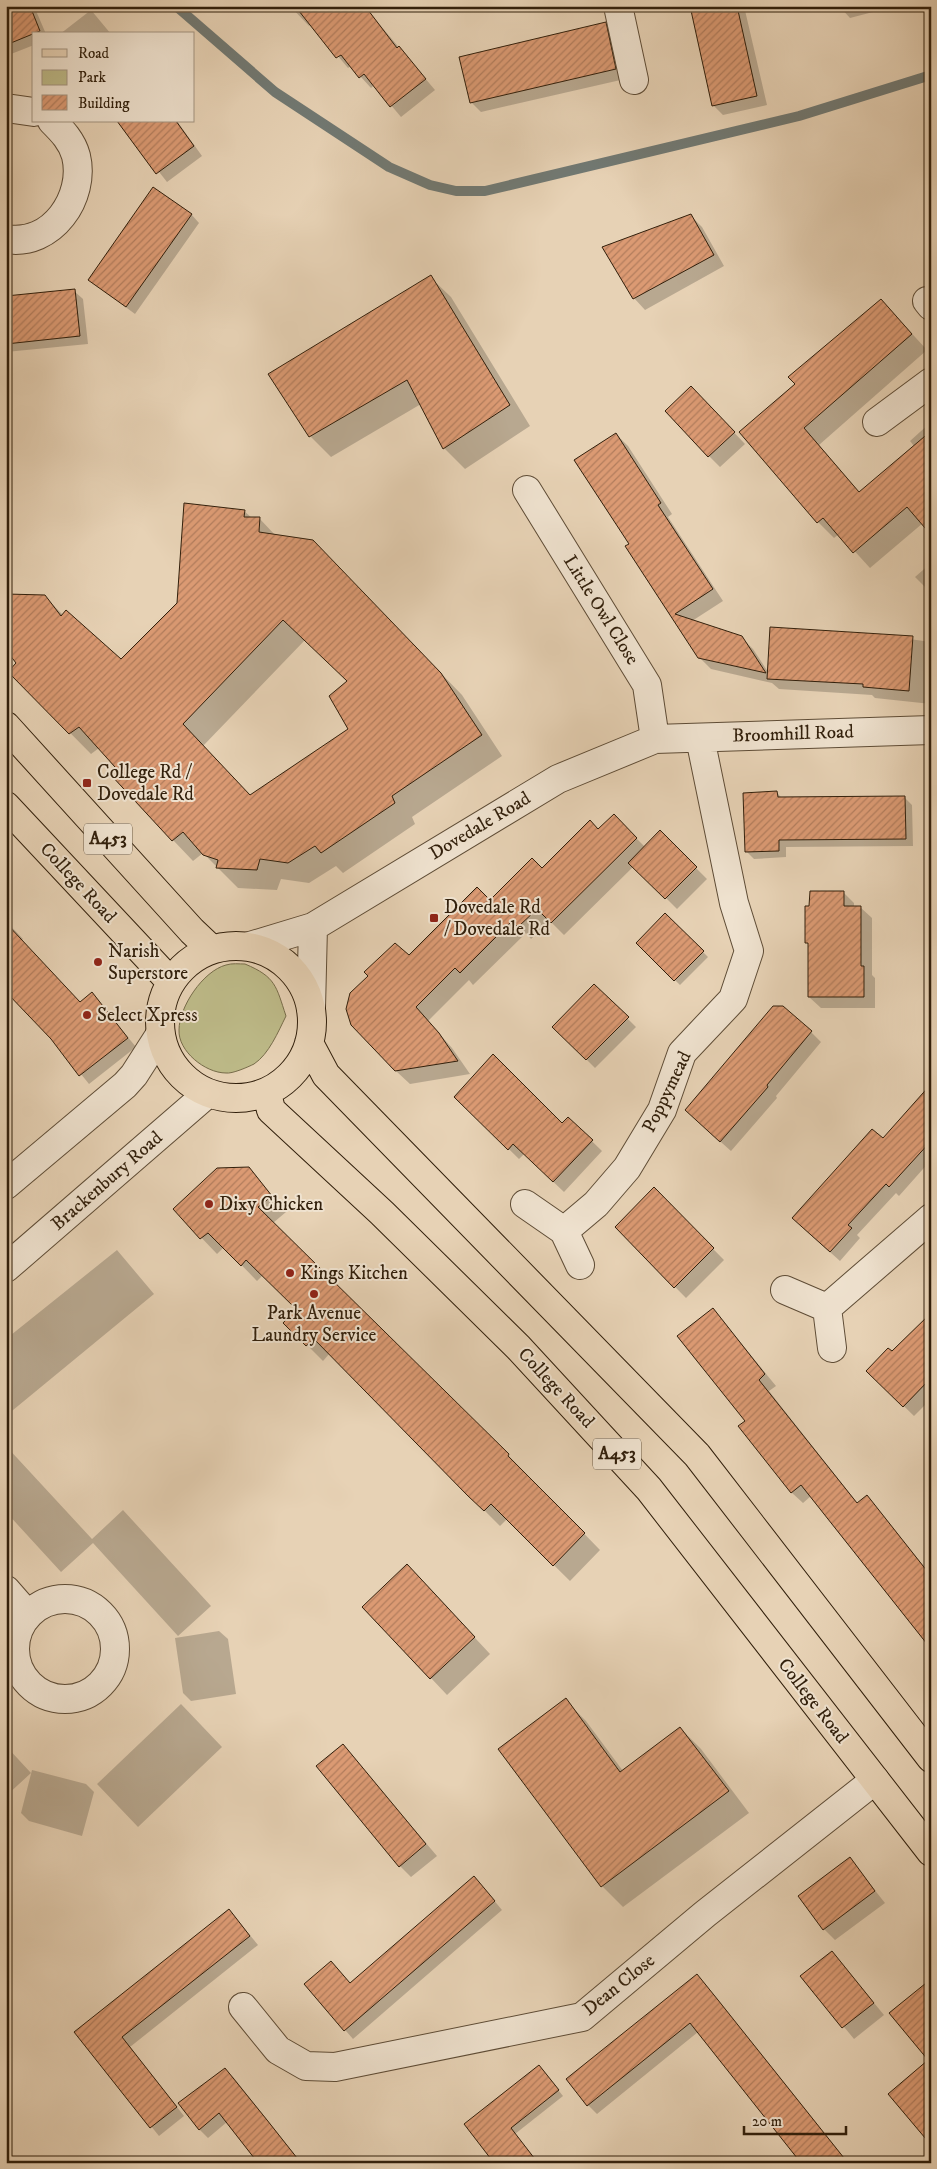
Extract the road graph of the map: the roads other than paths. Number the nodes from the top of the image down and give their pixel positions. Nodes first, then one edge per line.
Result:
1 (618, 6) edge
2 (634, 80) dead end
3 (6, 108) edge
4 (32, 112) edge
5 (53, 122) edge
6 (6, 239) edge
7 (931, 382) edge
8 (877, 422) dead end
9 (527, 490) dead end
10 (6, 726) edge
11 (931, 730) edge
12 (700, 738) junction
13 (654, 739) junction
14 (6, 806) edge
15 (313, 927) junction
16 (250, 946) junction
17 (211, 949) junction
18 (170, 981) junction
19 (311, 1008) junction
20 (159, 1036) junction
21 (310, 1043) junction
22 (267, 1093) junction
23 (207, 1094) junction
24 (6, 1185) edge
25 (525, 1204) dead end
26 (931, 1218) edge
27 (564, 1231) junction
28 (580, 1265) dead end
29 (6, 1268) edge
30 (785, 1290) dead end
31 (827, 1308) junction
32 (832, 1348) dead end
33 (6, 1590) edge
34 (27, 1614) dead end
35 (931, 1758) edge
36 (875, 1780) junction
37 (931, 1852) edge
38 (243, 2007) dead end

1 - 2 street
3 - 4 street
5 - 6 street
7 - 8 street
9 - 13 street, Little Owl Close
10 - 17 main road, A453
11 - 12 street, Broomhill Road
12 - 13 street, Broomhill Road
12 - 27 street, Poppymead
13 - 15 street, Dovedale Road
14 - 18 main road, College Road / A453
15 - 16 street, Dovedale Road
15 - 19 street
16 - 17 main road
16 - 19 main road
17 - 18 main road
18 - 20 main road
19 - 21 main road
20 - 23 main road
20 - 24 street
21 - 22 main road
21 - 35 main road
22 - 23 main road
22 - 36 main road, College Road / A453
23 - 29 street, Brackenbury Road
25 - 27 street
26 - 31 street
27 - 28 street
30 - 31 street
31 - 32 street
33 - 34 street
36 - 37 main road, College Road / A453
36 - 38 street, Dean Close

